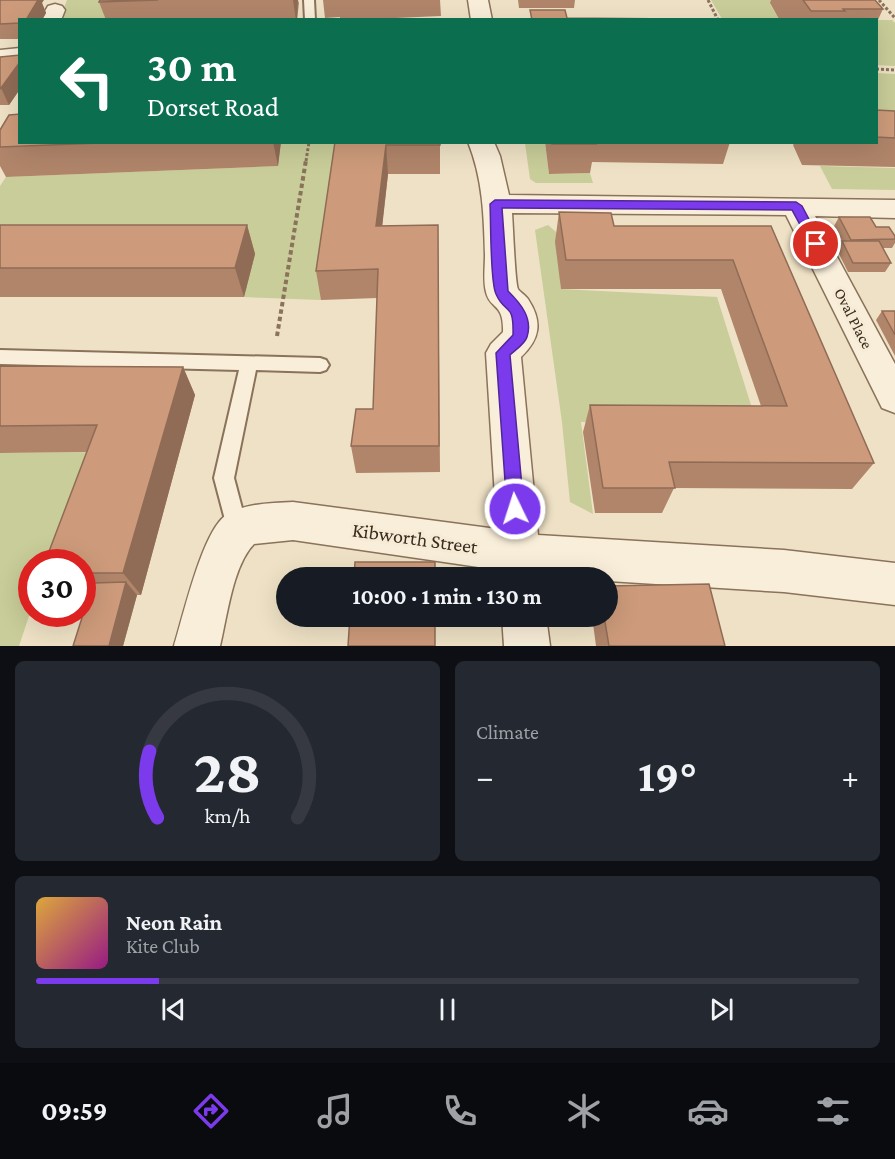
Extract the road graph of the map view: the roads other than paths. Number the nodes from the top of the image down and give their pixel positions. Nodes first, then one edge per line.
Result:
1 (309, 0) edge
2 (478, 0) edge
3 (310, 18) edge
4 (482, 18) edge
5 (18, 55) edge
6 (0, 57) edge
7 (482, 144) edge
8 (495, 204) junction
9 (796, 206) junction
10 (895, 209) edge
11 (0, 357) edge
12 (249, 363) junction
13 (320, 365) dead end
14 (895, 398) edge
15 (238, 531) junction
16 (520, 565) edge
17 (895, 584) edge
18 (525, 627) edge
19 (197, 646) edge
20 (527, 646) edge

1 - 3 lane
2 - 4 street
5 - 6 street
7 - 8 street
8 - 9 street
8 - 16 street
9 - 10 street
9 - 14 street, Oval Place
11 - 12 lane
12 - 13 lane
12 - 15 lane
15 - 16 street, Kibworth Street
15 - 19 street
16 - 17 street, Kibworth Street
18 - 20 street

